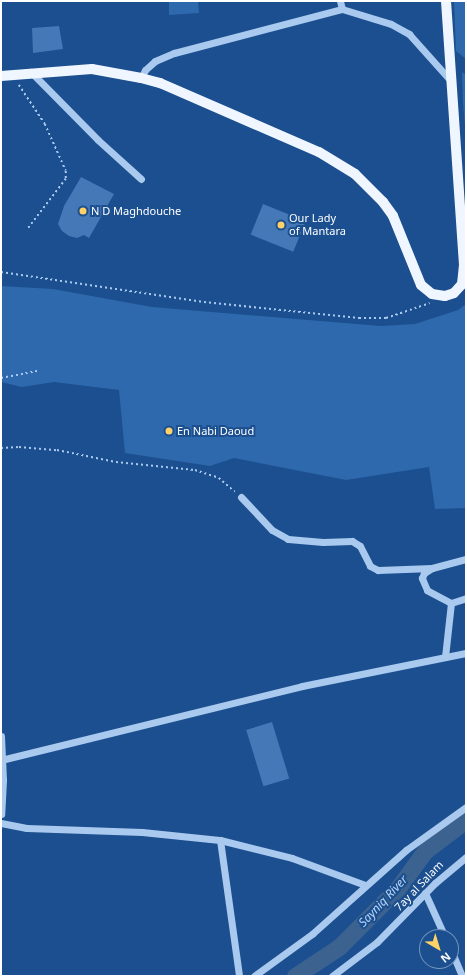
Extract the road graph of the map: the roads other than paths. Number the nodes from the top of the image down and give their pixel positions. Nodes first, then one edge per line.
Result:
1 (340, 1) edge
2 (446, 1) edge
3 (342, 9) junction
4 (31, 72) junction
5 (1, 76) edge
6 (141, 78) junction
7 (451, 82) junction
8 (141, 179) dead end
9 (241, 497) road end
10 (466, 559) edge
11 (432, 568) junction
12 (466, 598) edge
13 (451, 603) junction
14 (466, 653) edge
15 (445, 657) junction
16 (1, 736) edge
17 (2, 760) edge
18 (466, 807) edge
19 (1, 814) edge
20 (1, 824) edge
21 (220, 840) junction
22 (466, 857) edge
23 (365, 885) junction
24 (425, 893) junction
25 (441, 929) edge
26 (239, 976) edge
27 (254, 976) edge
28 (332, 976) edge

1 - 3 street
2 - 7 main road
3 - 6 street
3 - 7 street
4 - 5 main road
4 - 6 main road
4 - 8 street
6 - 7 main road
9 - 11 street
10 - 11 street
11 - 13 street
12 - 13 street
13 - 15 street
14 - 15 street
15 - 17 street
16 - 17 street
17 - 19 street
18 - 23 street
20 - 21 street
21 - 23 street
21 - 26 street
22 - 24 street, 7ay al Salam
23 - 27 street
24 - 25 street
24 - 28 street, 7ay al Salam

